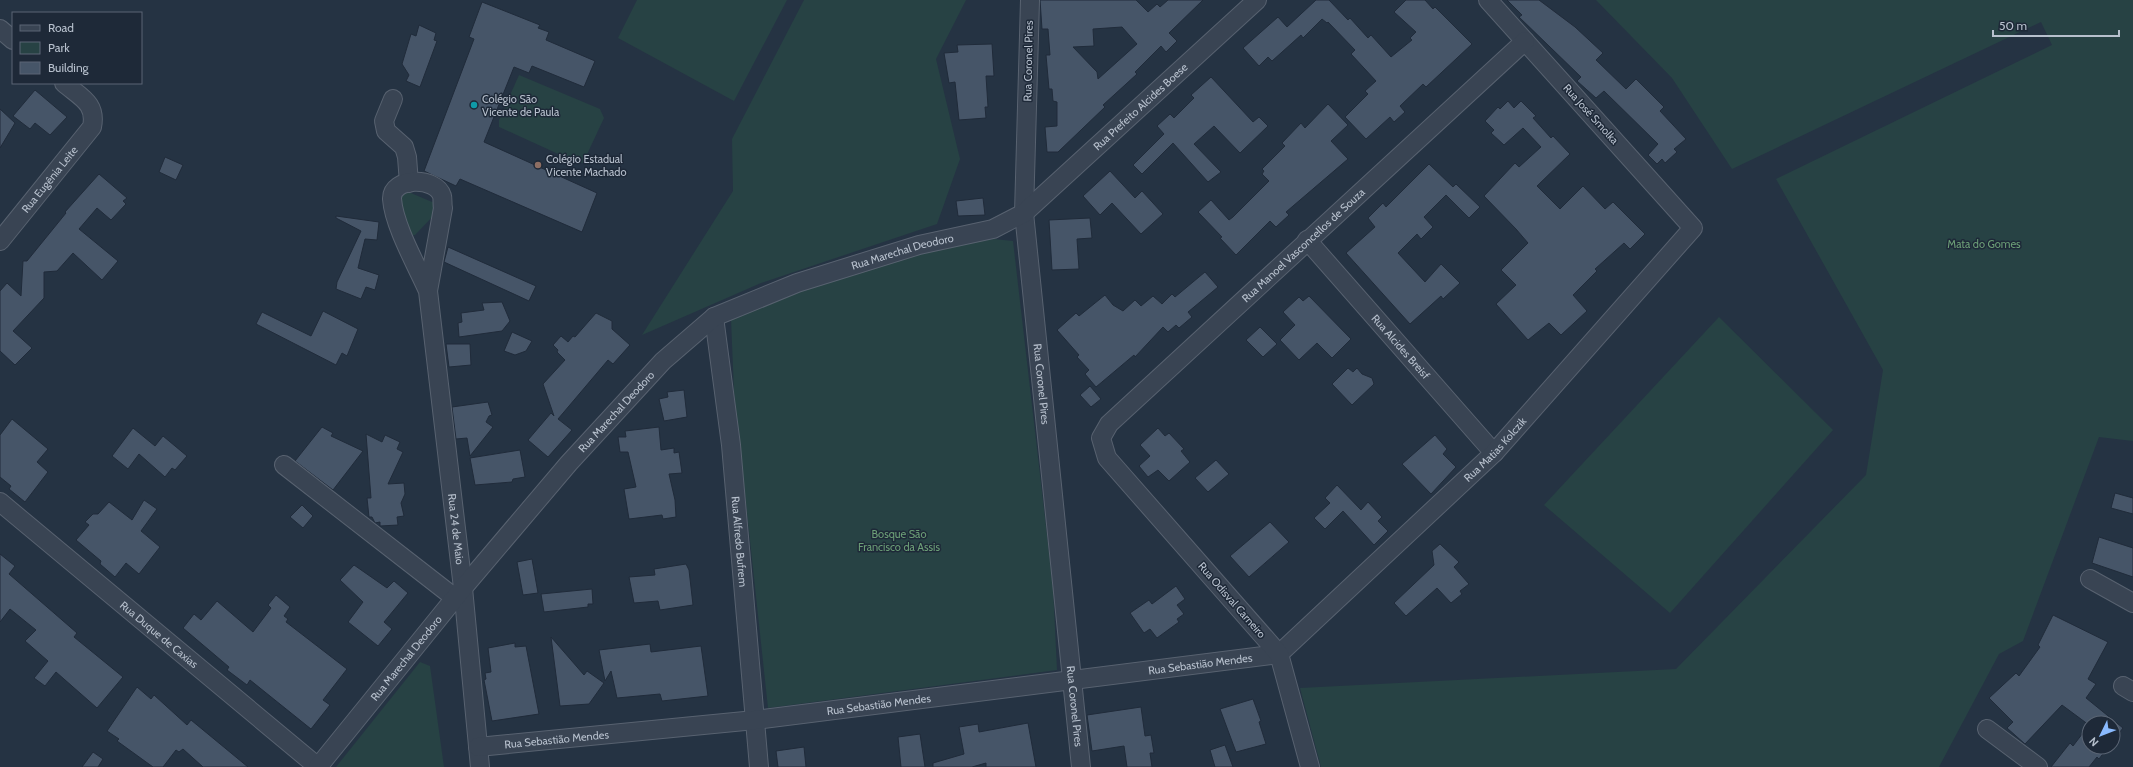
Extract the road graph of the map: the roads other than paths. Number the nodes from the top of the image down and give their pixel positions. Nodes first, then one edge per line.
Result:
1 (1030, 0) edge
2 (1257, 0) edge
3 (1488, 0) edge
4 (0, 29) edge
5 (12, 39) edge
6 (1525, 41) junction
7 (65, 84) edge
8 (394, 99) dead end
9 (409, 183) junction
10 (1024, 213) junction
11 (1693, 228) joint
12 (1307, 240) junction
13 (0, 241) edge
14 (428, 291) junction
15 (714, 317) junction
16 (1494, 453) junction
17 (1107, 458) joint
18 (284, 465) dead end
19 (0, 502) edge
20 (2090, 580) dead end
21 (459, 593) junction
22 (2133, 603) edge
23 (1279, 654) junction
24 (1072, 679) junction
25 (755, 720) junction
26 (1987, 729) dead end
27 (478, 747) junction
28 (318, 767) edge
29 (480, 767) edge
30 (759, 767) edge
31 (1081, 767) edge
32 (1310, 767) edge
33 (2038, 767) edge

1 - 10 street, Rua Coronel Pires
2 - 10 street, Rua Prefeito Alcides Boese
3 - 6 street, Rua José Smolka
4 - 5 street
6 - 11 street, Rua José Smolka
6 - 12 street, Rua Manoel Vasconcellos de Souza
7 - 13 street, Rua Eugênia Leite
8 - 9 street
9 - 14 street, Rua 24 de Maio
9 - 14 street, Rua 24 de Maio
10 - 15 street, Rua Marechal Deodoro
10 - 24 street, Rua Coronel Pires
11 - 16 street, Rua Matias Kolczik
12 - 16 street, Rua Alcides Breisf
12 - 17 street, Rua Manoel Vasconcellos de Souza
14 - 21 street, Rua 24 de Maio
15 - 21 street, Rua Marechal Deodoro
15 - 25 street, Rua Alfredo Bufrem
16 - 23 street, Rua Matias Kolczik
17 - 23 street, Rua Odisval Carneiro
18 - 21 street
19 - 28 street, Rua Duque de Caxias
20 - 22 street
21 - 27 street, Rua 24 de Maio
21 - 28 street, Rua Marechal Deodoro
23 - 24 street, Rua Sebastião Mendes
23 - 32 street, Rua Odisval Carneiro
24 - 25 street, Rua Sebastião Mendes
24 - 31 street, Rua Coronel Pires
25 - 27 street, Rua Sebastião Mendes
25 - 30 street, Rua Alfredo Bufrem
26 - 33 street
27 - 29 street, Rua 24 de Maio

